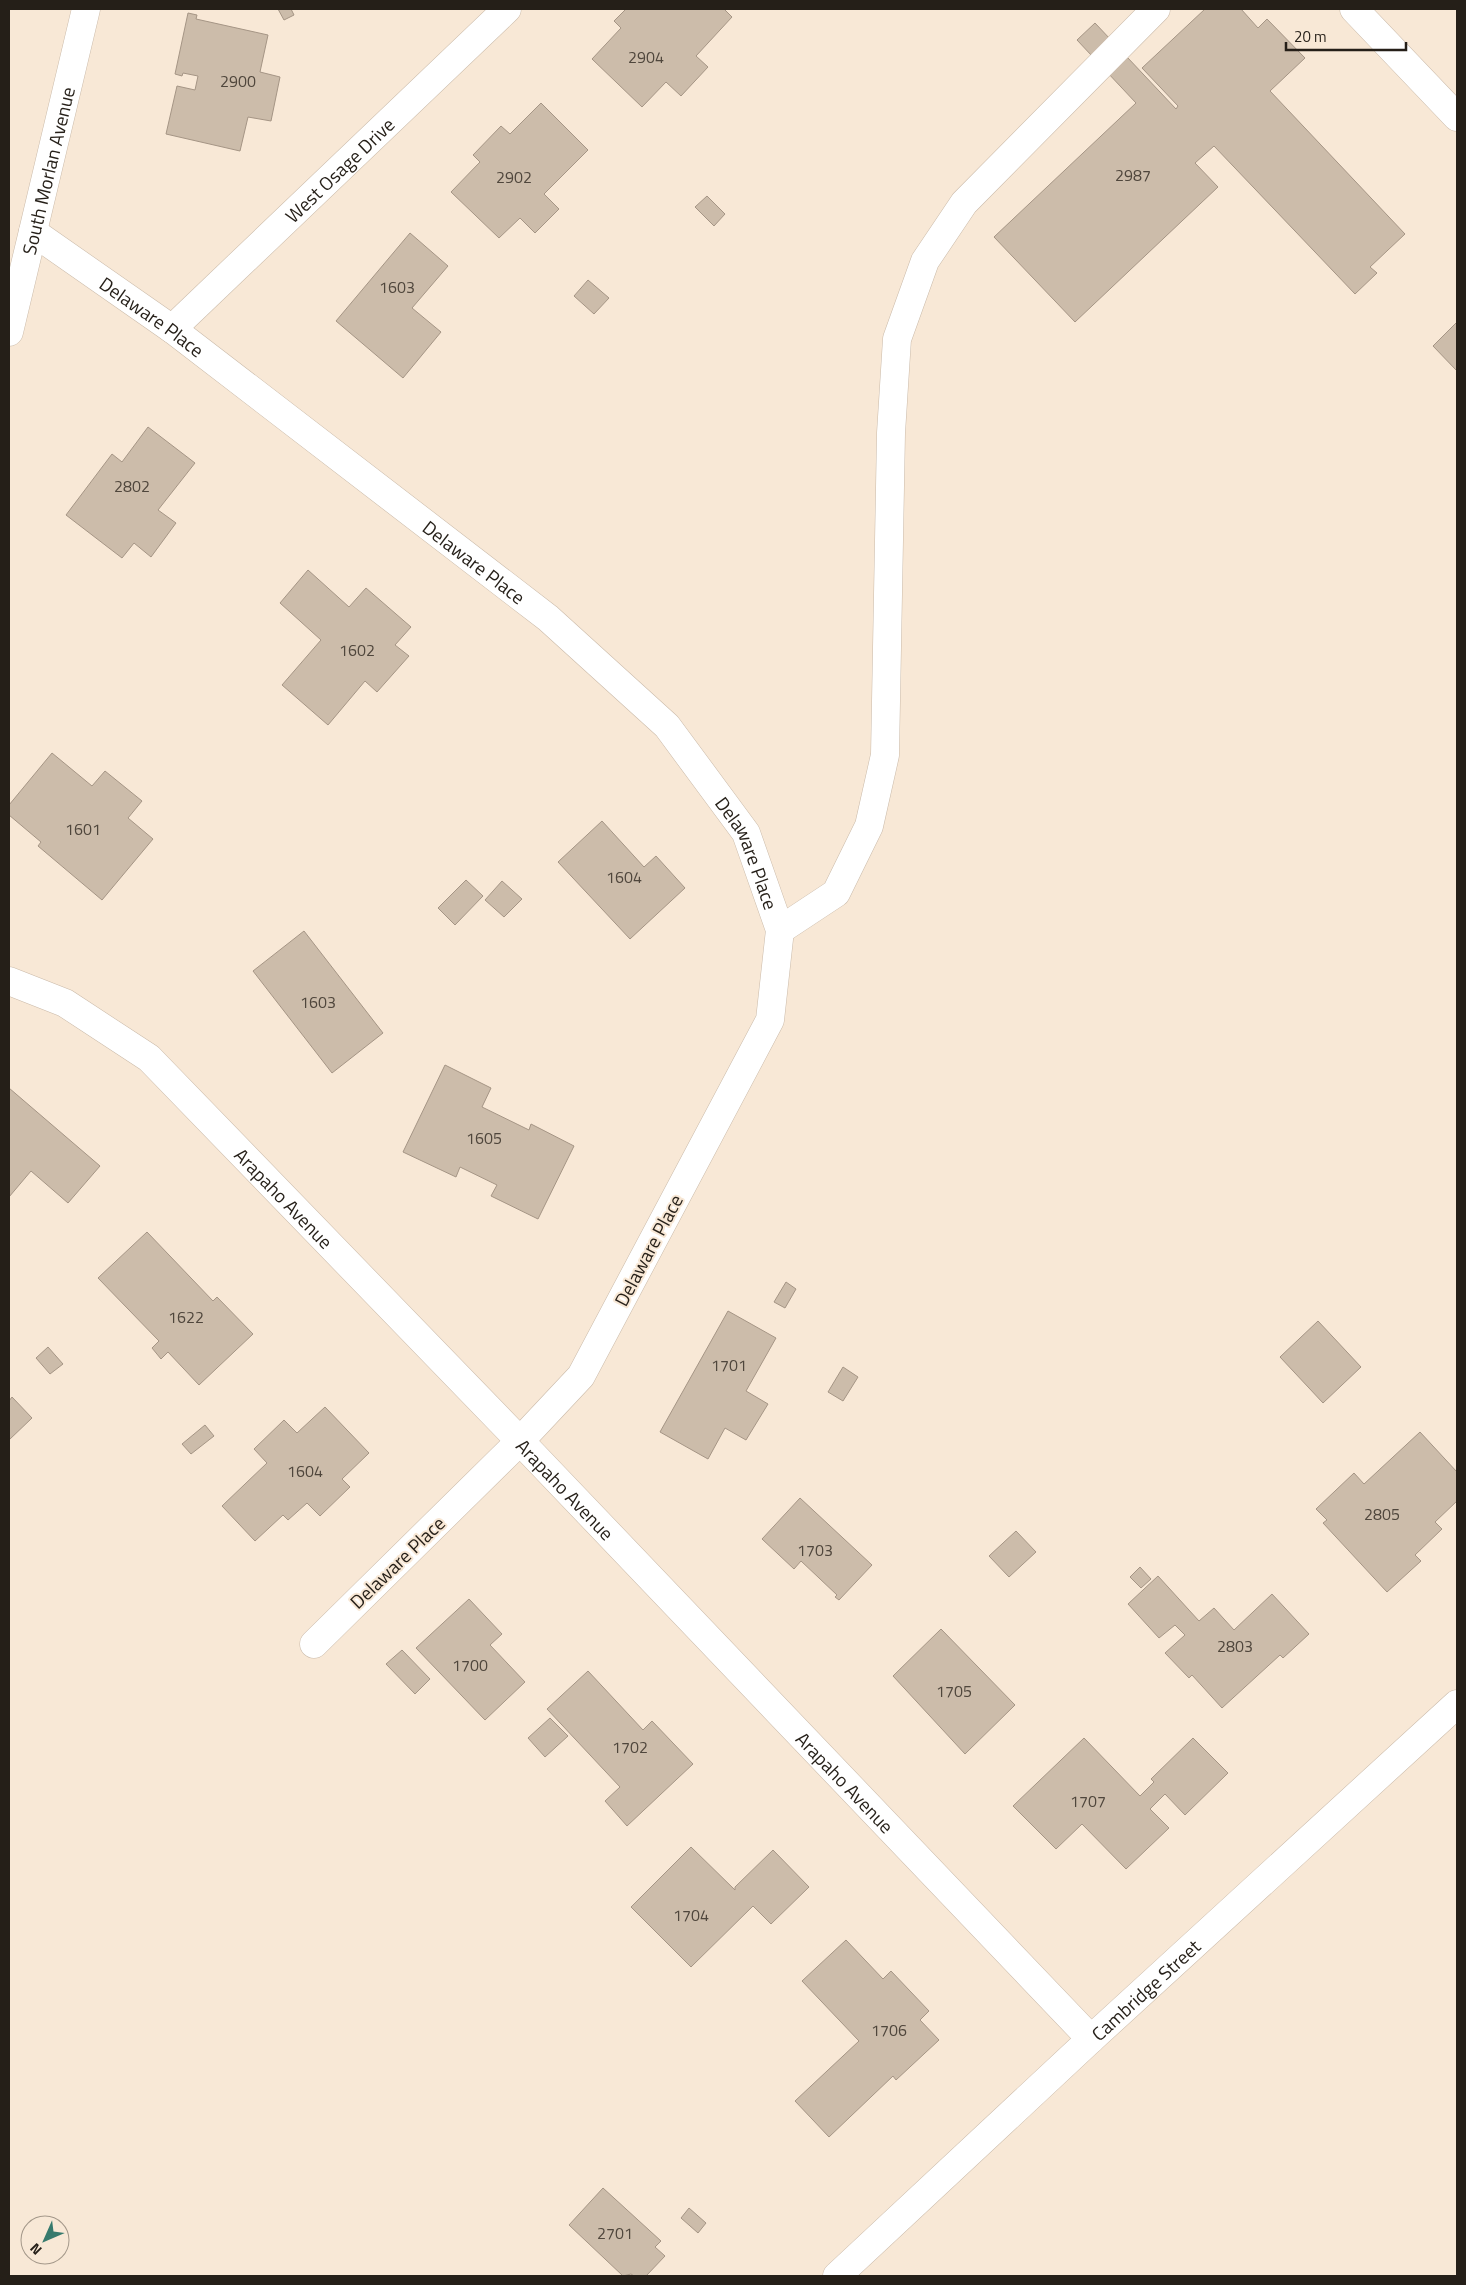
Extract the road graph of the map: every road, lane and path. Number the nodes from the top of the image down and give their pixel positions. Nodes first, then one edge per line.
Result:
1 (86, 9) edge
2 (507, 9) edge
3 (1156, 9) edge
4 (1354, 9) edge
5 (1457, 117) edge
6 (33, 232) junction
7 (172, 329) junction
8 (9, 332) edge
9 (780, 930) junction
10 (9, 981) edge
11 (520, 1441) junction
12 (314, 1644) dead end
13 (1457, 1704) edge
14 (1091, 2039) junction
15 (837, 2276) edge

1 - 6 street, South Morlan Avenue
2 - 7 street, West Osage Drive
3 - 9 street
4 - 5 street
6 - 7 street, Delaware Place
6 - 8 street, South Morlan Avenue
7 - 9 street, Delaware Place
9 - 11 street, Delaware Place
10 - 11 street, Arapaho Avenue
11 - 12 street, Delaware Place
11 - 14 street, Arapaho Avenue
13 - 14 street, Cambridge Street
14 - 15 street, Cambridge Street

